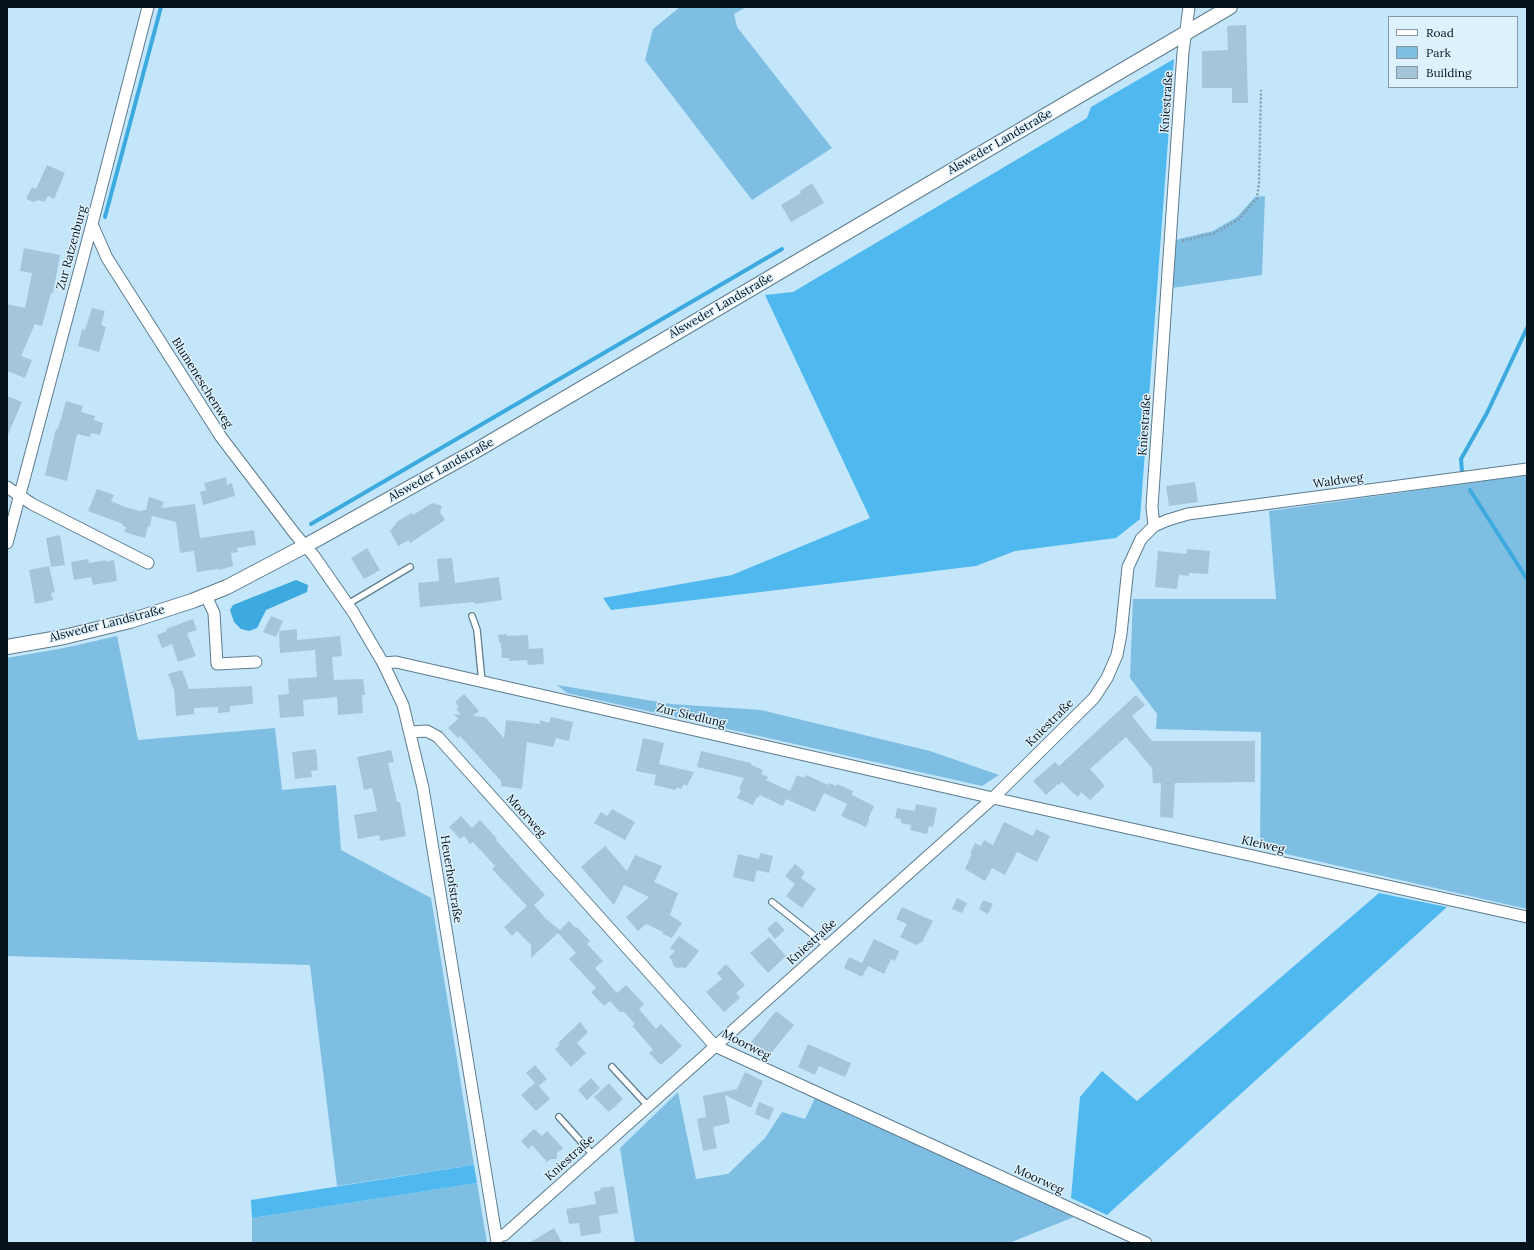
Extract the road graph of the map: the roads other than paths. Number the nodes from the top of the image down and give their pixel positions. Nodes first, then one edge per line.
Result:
1 (148, 7) edge
2 (1189, 7) edge
3 (1230, 7) edge
4 (1185, 33) junction
5 (92, 224) junction
6 (1527, 469) edge
7 (7, 487) edge
8 (19, 495) junction
9 (1154, 526) junction
10 (7, 543) edge
11 (306, 546) junction
12 (148, 563) dead end
13 (410, 566) dead end
14 (206, 596) junction
15 (348, 604) junction
16 (472, 616) dead end
17 (7, 647) edge
18 (256, 662) dead end
19 (383, 663) junction
20 (482, 682) junction
21 (410, 732) junction
22 (993, 798) junction
23 (772, 902) dead end
24 (1527, 917) edge
25 (827, 946) junction
26 (715, 1046) junction
27 (612, 1067) dead end
28 (648, 1106) junction
29 (559, 1117) dead end
30 (593, 1155) junction
31 (497, 1240) edge
32 (1146, 1243) edge

1 - 5 street, Zur Ratzenburg
2 - 4 street, Kniestraße
3 - 4 street, Alsweder Landstraße
4 - 9 street, Kniestraße
4 - 11 street, Alsweder Landstraße
5 - 8 street, Zur Ratzenburg
5 - 11 street, Blumeneschenweg
6 - 9 street, Waldweg
7 - 8 street
8 - 10 street, Zur Ratzenburg
8 - 12 street
9 - 22 street, Kniestraße
11 - 14 street, Alsweder Landstraße
11 - 15 street, Heuerhofstraße
13 - 15 lane
14 - 17 street, Alsweder Landstraße
14 - 18 street
15 - 19 street, Heuerhofstraße
16 - 20 lane
19 - 20 street, Zur Siedlung
19 - 21 street, Heuerhofstraße
20 - 22 street, Zur Siedlung
21 - 26 street, Moorweg
21 - 31 street, Heuerhofstraße
22 - 24 street, Kleiweg
22 - 25 street, Kniestraße
23 - 25 lane
25 - 26 street, Kniestraße
26 - 28 street, Kniestraße
26 - 32 street, Moorweg
27 - 28 lane
28 - 30 street, Kniestraße
29 - 30 lane
30 - 31 street, Kniestraße

